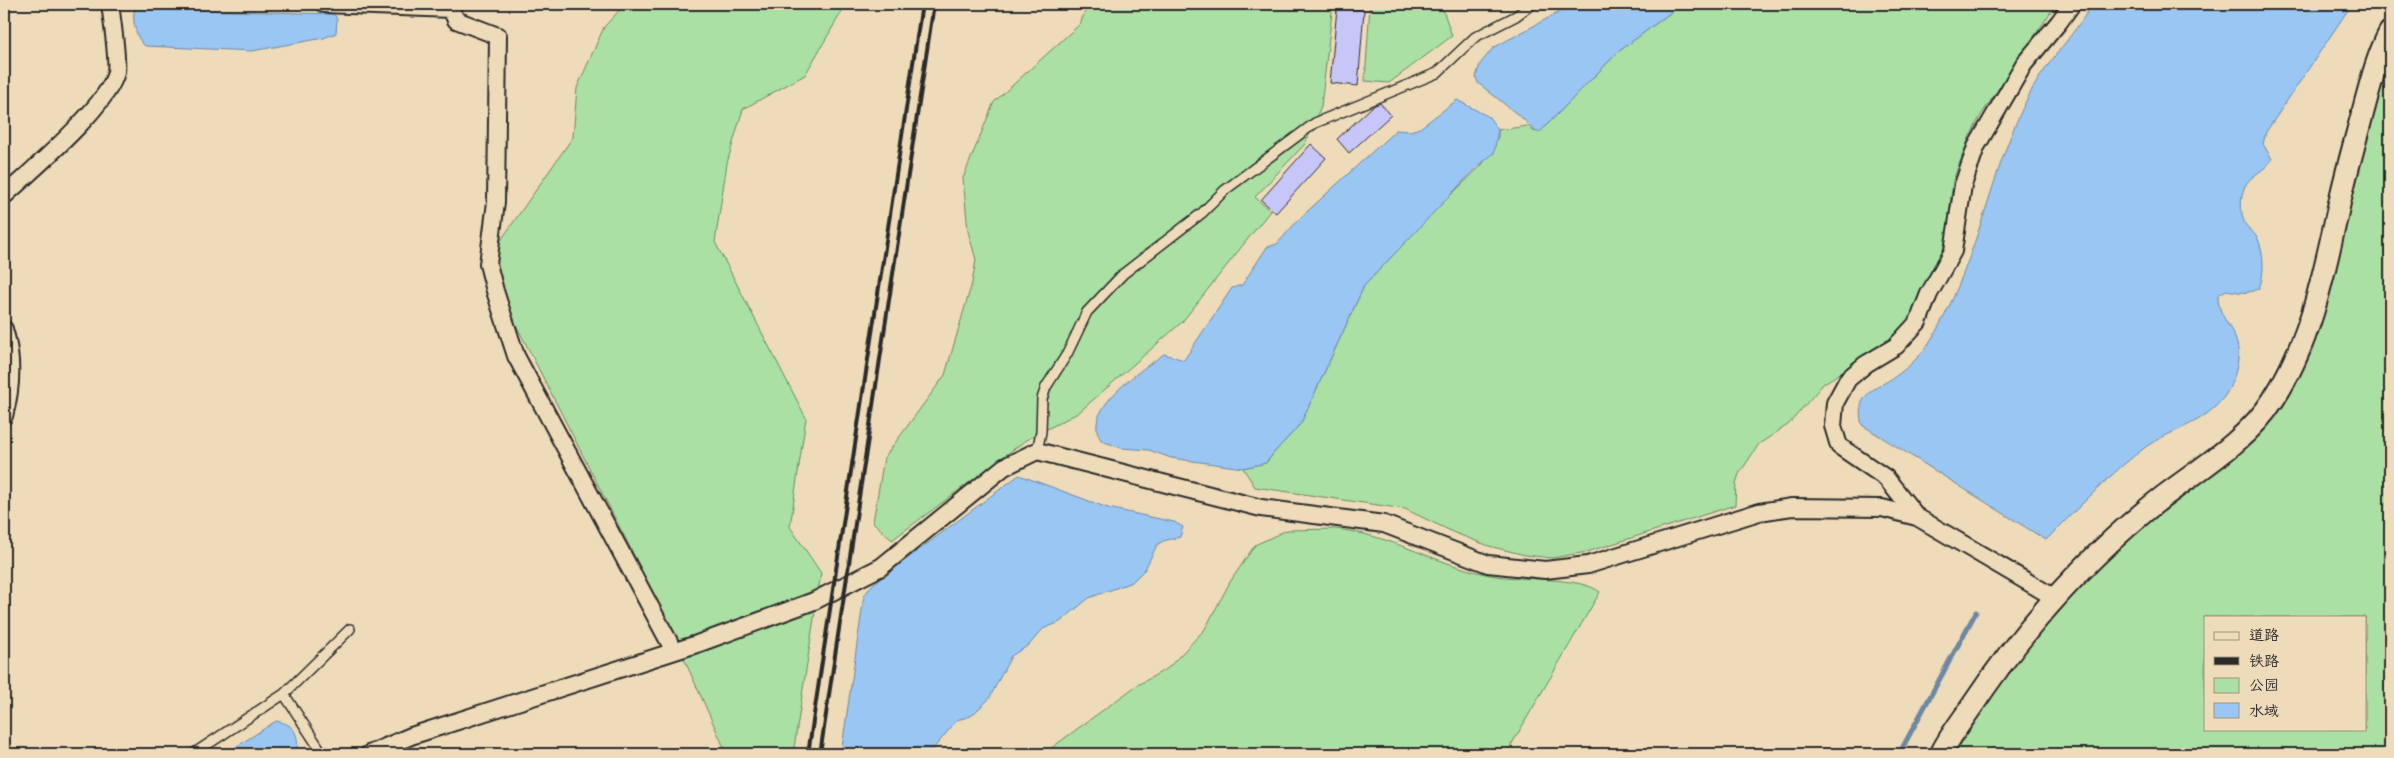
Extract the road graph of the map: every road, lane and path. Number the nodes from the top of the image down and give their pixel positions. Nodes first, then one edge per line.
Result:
1 (110, 4) edge
2 (324, 4) edge
3 (1532, 4) edge
4 (2072, 4) edge
5 (451, 6) edge
6 (2390, 32) edge
7 (4, 196) edge
8 (4, 329) edge
9 (4, 416) edge
10 (1037, 451) junction
11 (1917, 516) junction
12 (2054, 598) junction
13 (350, 629) dead end
14 (674, 651) junction
15 (284, 694) junction
16 (193, 754) edge
17 (322, 754) edge
18 (369, 754) edge
19 (1941, 754) edge

1 - 7 street
2 - 5 street
3 - 10 lane
4 - 11 street
5 - 14 street
6 - 12 street
8 - 9 street
10 - 11 street
10 - 14 street
11 - 12 street
12 - 19 street
13 - 15 lane
14 - 18 street
15 - 16 lane
15 - 17 lane

